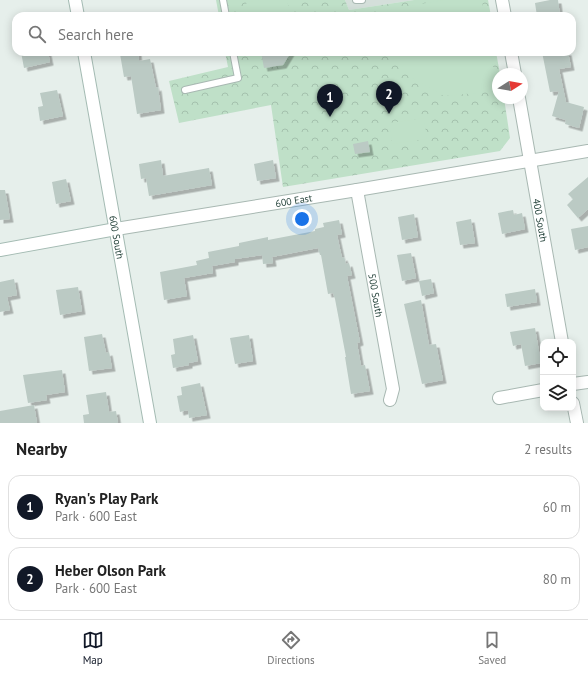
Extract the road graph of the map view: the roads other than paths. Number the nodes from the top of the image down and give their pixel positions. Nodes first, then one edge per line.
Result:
1 (75, 0) edge
2 (223, 0) edge
3 (356, 0) edge
4 (362, 0) edge
5 (502, 0) edge
6 (77, 12) edge
7 (225, 12) edge
8 (504, 12) edge
9 (85, 56) edge
10 (234, 56) edge
11 (512, 56) edge
12 (514, 68) edge
13 (185, 90) dead end
14 (521, 104) edge
15 (588, 151) edge
16 (531, 160) junction
17 (357, 190) junction
18 (116, 229) junction
19 (0, 250) edge
20 (561, 339) edge
21 (588, 382) edge
22 (576, 384) edge
23 (540, 391) edge
24 (499, 398) dead end
25 (390, 400) dead end
26 (574, 411) edge
27 (150, 423) edge
28 (576, 423) edge

1 - 6 street
2 - 7 lane
3 - 4 lane
5 - 8 street
9 - 18 street, 600 South
10 - 13 lane
11 - 12 street
14 - 16 street, 400 South
15 - 16 street, 600 East
16 - 17 street, 600 East
16 - 20 street, 400 South
17 - 18 street, 600 East
17 - 25 street, 500 South
18 - 19 street, 600 East
18 - 27 street, 600 South
21 - 22 street
23 - 24 street
26 - 28 street

